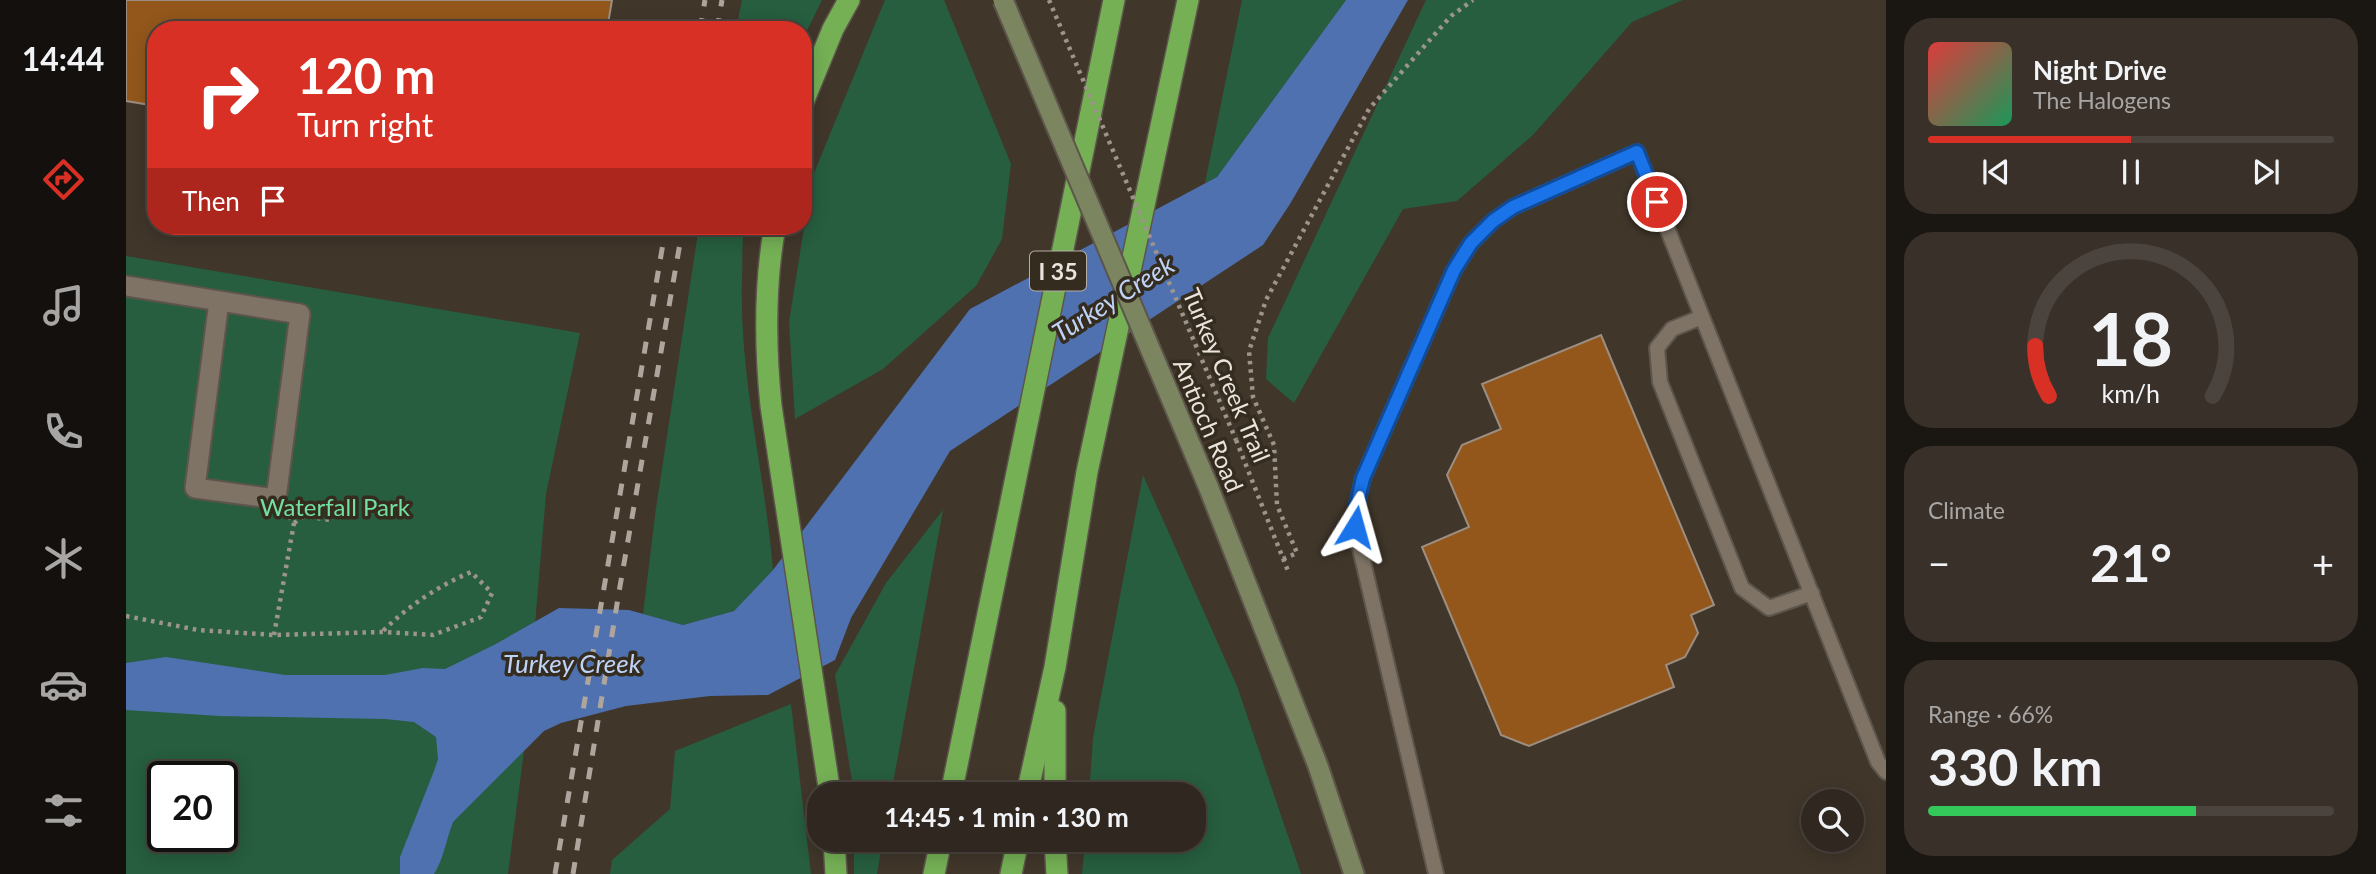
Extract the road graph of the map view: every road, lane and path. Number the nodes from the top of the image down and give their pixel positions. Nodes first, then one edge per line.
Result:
1 (849, 0) edge
2 (1003, 0) edge
3 (1049, 0) edge
4 (1114, 0) edge
5 (1188, 0) edge
6 (1473, 0) edge
7 (812, 80) edge
8 (774, 235) edge
9 (126, 286) edge
10 (219, 301) junction
11 (1702, 317) junction
12 (276, 499) junction
13 (330, 520) dead end
14 (295, 523) junction
15 (1283, 559) junction
16 (1288, 570) dead end
17 (1812, 593) junction
18 (126, 616) edge
19 (382, 632) junction
20 (274, 635) junction
21 (1055, 667) junction
22 (1886, 772) edge
23 (828, 782) edge
24 (953, 782) edge
25 (1030, 782) edge
26 (1055, 782) edge
27 (835, 852) edge
28 (939, 852) edge
29 (1016, 852) edge
30 (1056, 852) edge
31 (836, 874) edge
32 (934, 874) edge
33 (1011, 874) edge
34 (1057, 874) edge
35 (1354, 874) edge
36 (1436, 874) edge

1 - 7 highway
2 - 35 main road, Antioch Road, bridge
3 - 15 path, Turkey Creek Trail, bridge
4 - 24 highway, I 35, bridge
5 - 21 highway, bridge
6 - 15 path
8 - 23 highway
9 - 10 street
10 - 12 street
10 - 12 street
11 - 17 lane
11 - 17 lane
11 - 36 lane
12 - 14 path
13 - 14 path
14 - 20 path
15 - 16 path, Turkey Creek Trail
17 - 22 lane
18 - 20 path
19 - 19 path
19 - 20 path
21 - 25 highway
21 - 26 highway
27 - 31 highway
28 - 32 highway
29 - 33 highway
30 - 34 highway

